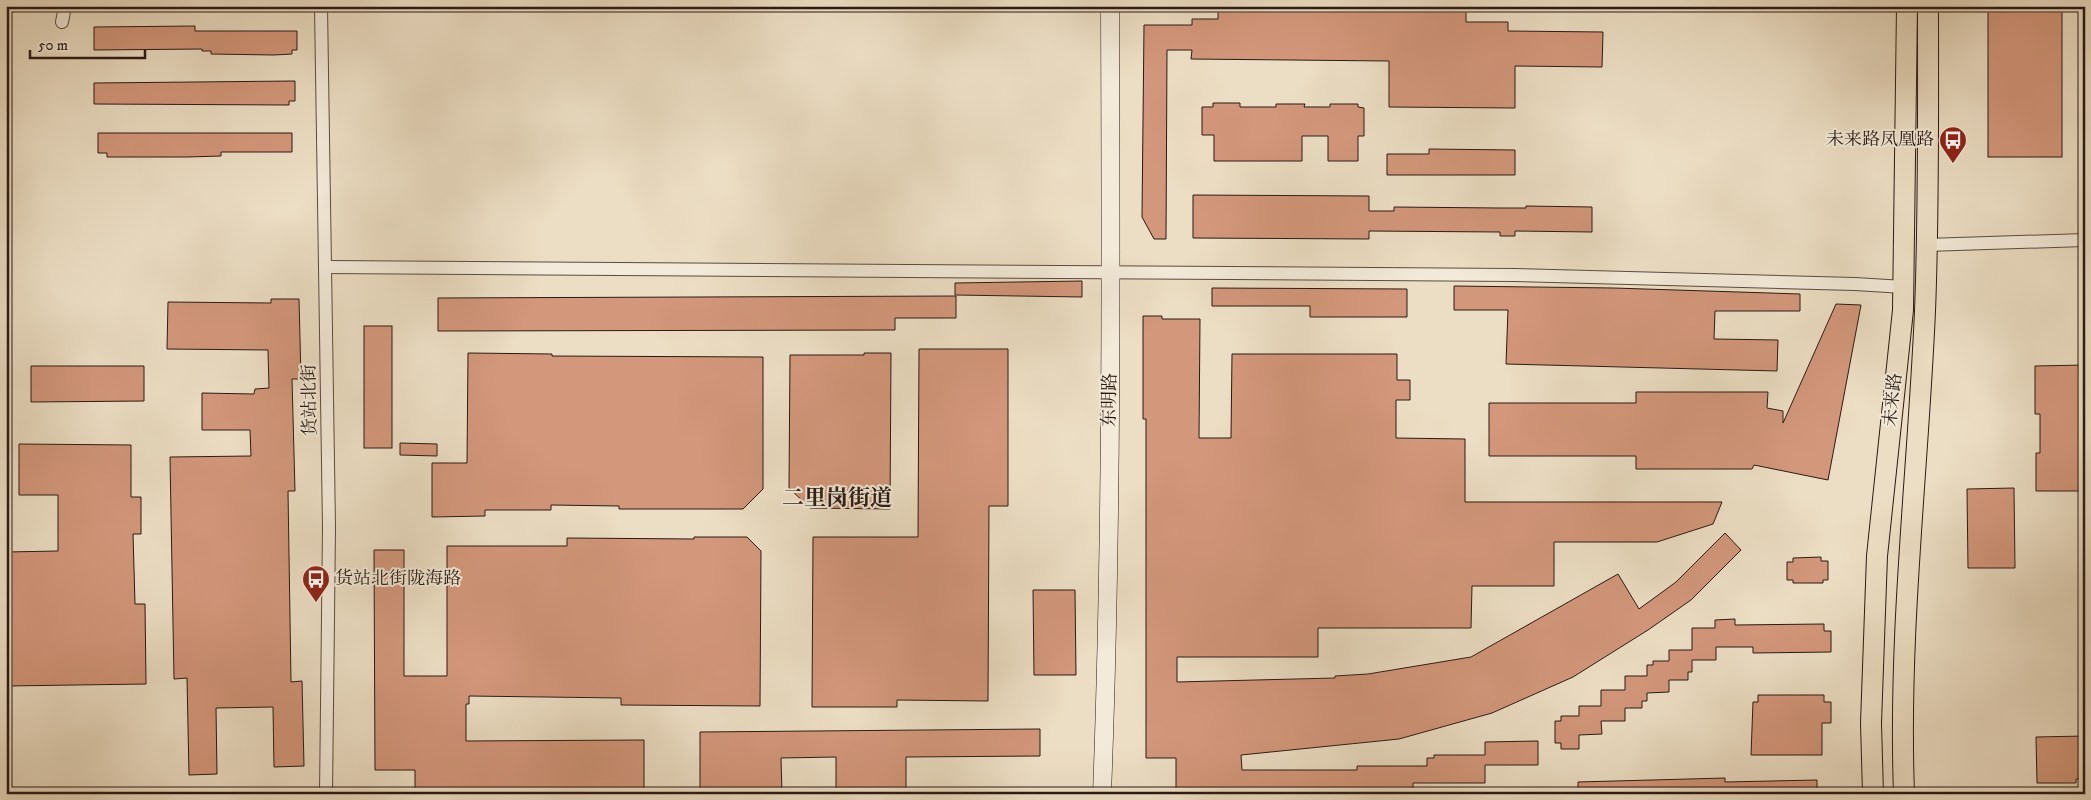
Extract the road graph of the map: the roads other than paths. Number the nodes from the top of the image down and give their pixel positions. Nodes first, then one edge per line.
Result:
1 (65, 6) edge
2 (321, 6) edge
3 (1110, 6) edge
4 (1907, 6) edge
5 (1928, 6) edge
6 (62, 22) dead end
7 (2085, 240) edge
8 (1926, 245) junction
9 (326, 266) junction
10 (1111, 272) junction
11 (1904, 287) junction
12 (326, 794) edge
13 (1102, 794) edge
14 (1873, 794) edge
15 (1904, 794) edge

1 - 6 street
2 - 9 street, 货站北街
3 - 10 street, 东明路
4 - 11 main road, 未来路
5 - 8 main road, 未来路
7 - 8 street
8 - 15 main road, 未来路
9 - 10 street
9 - 12 street, 货站北街
10 - 11 street
10 - 13 street, 东明路
11 - 14 main road, 未来路

